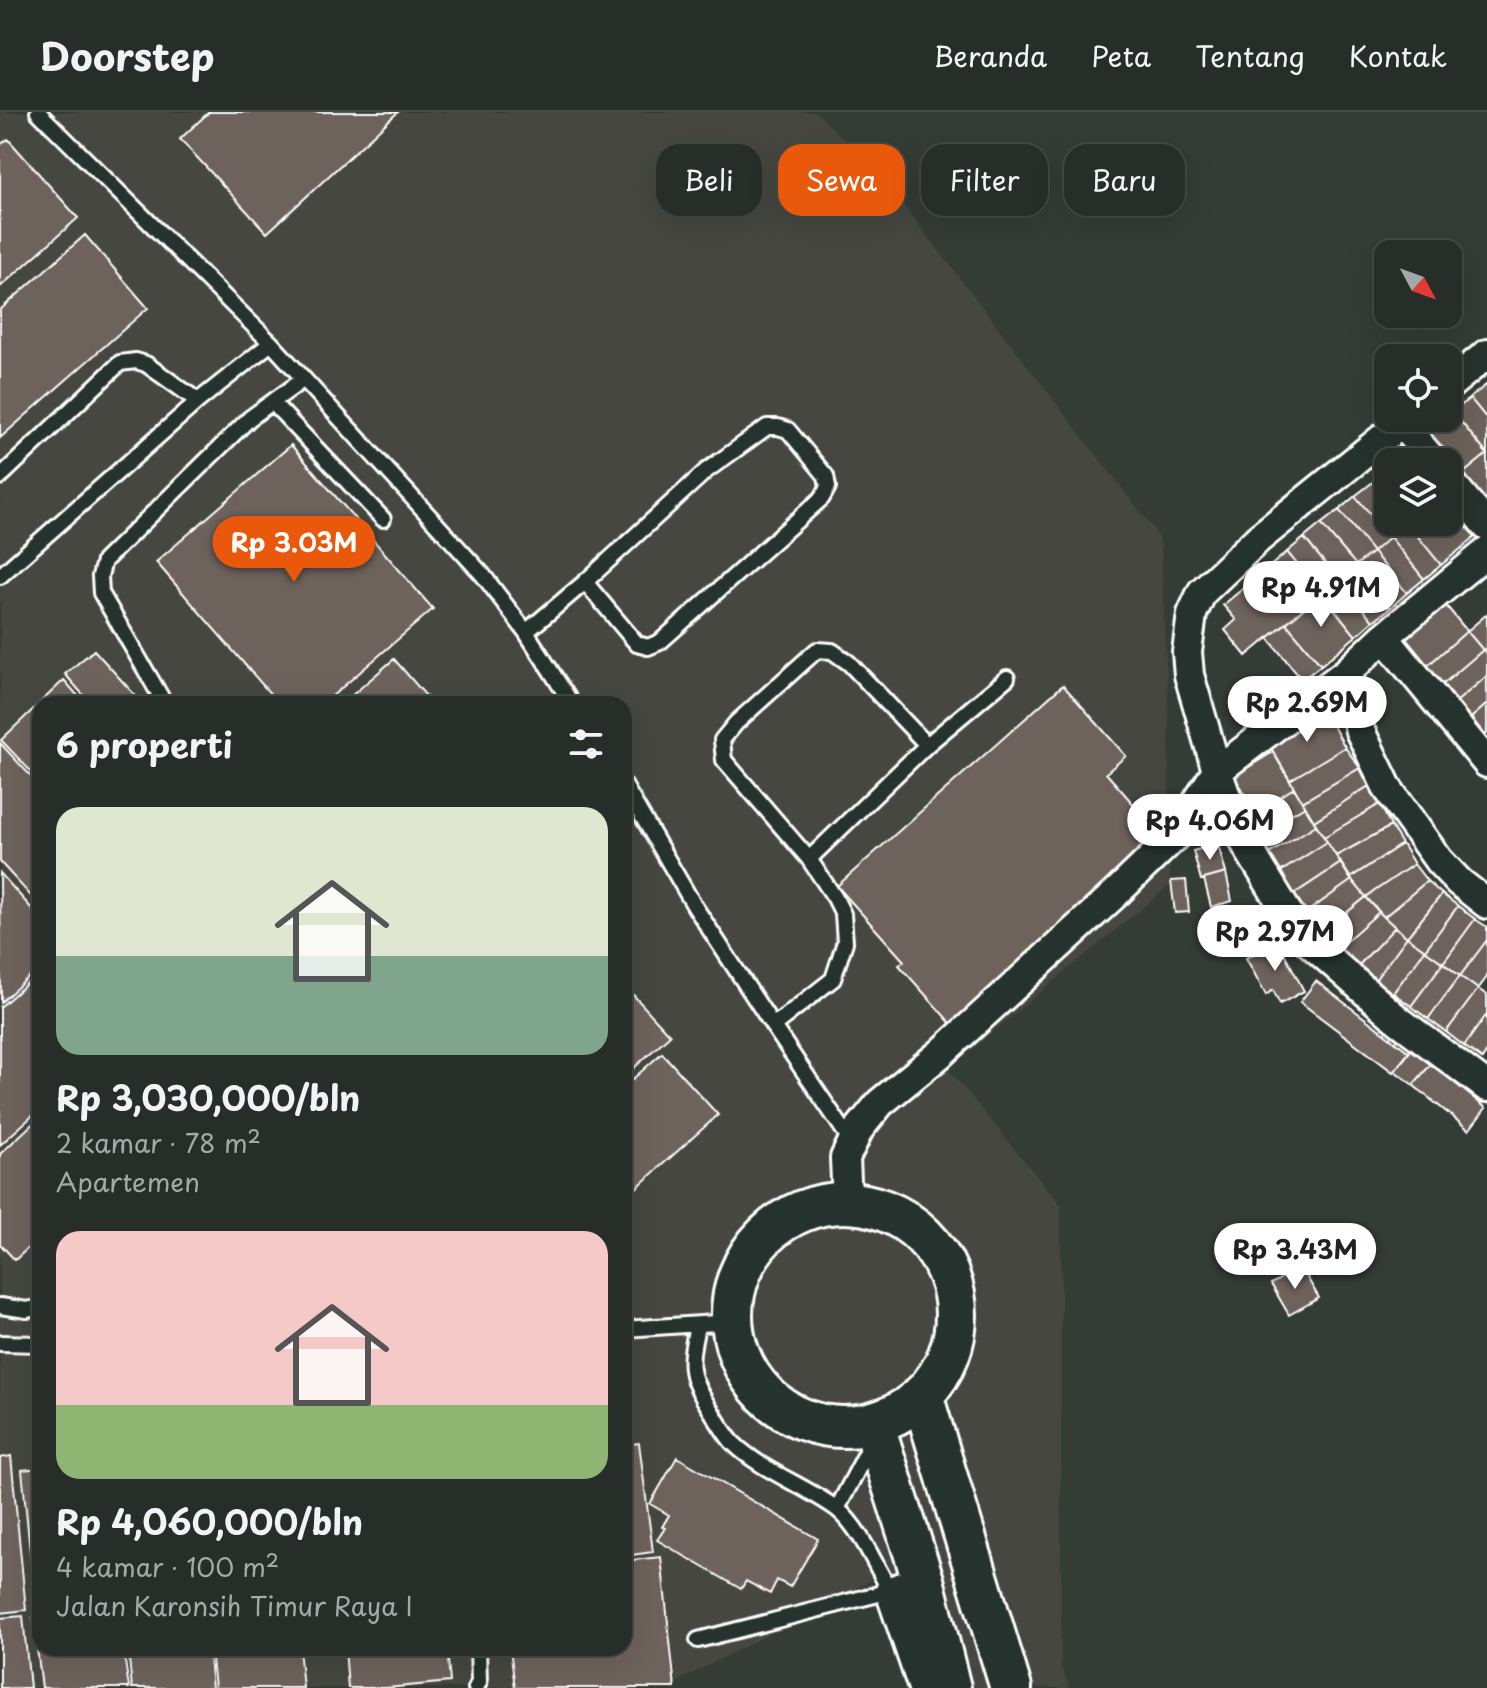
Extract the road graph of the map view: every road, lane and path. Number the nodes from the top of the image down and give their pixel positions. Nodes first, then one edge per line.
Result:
1 (38, 112) edge
2 (271, 343) junction
3 (1487, 354) edge
4 (1462, 375) edge
5 (304, 379) junction
6 (198, 401) junction
7 (272, 402) junction
8 (1391, 432) edge
9 (0, 477) edge
10 (1462, 496) edge
11 (383, 519) dead end
12 (1487, 526) edge
13 (1487, 552) edge
14 (0, 576) edge
15 (585, 582) junction
16 (526, 632) junction
17 (1384, 637) junction
18 (1347, 672) junction
19 (1007, 678) dead end
20 (160, 696) edge
21 (567, 696) edge
22 (927, 745) junction
23 (1487, 763) edge
24 (1217, 771) junction
25 (632, 799) edge
26 (809, 859) junction
27 (1487, 904) edge
28 (773, 1026) junction
29 (1487, 1087) edge
30 (851, 1141) junction
31 (847, 1202) junction
32 (0, 1306) edge
33 (32, 1309) edge
34 (714, 1324) junction
35 (632, 1329) edge
36 (0, 1343) edge
37 (32, 1344) edge
38 (922, 1395) junction
39 (875, 1429) junction
40 (837, 1509) junction
41 (907, 1586) junction
42 (698, 1640) dead end
43 (478, 1656) edge
44 (476, 1688) edge
45 (923, 1688) edge
46 (950, 1688) edge
47 (1011, 1688) edge

1 - 2 lane
2 - 5 lane
2 - 6 lane
3 - 4 street
5 - 7 lane
5 - 16 lane
6 - 9 lane
6 - 14 lane
7 - 11 lane
7 - 20 lane
8 - 24 street
10 - 12 street
13 - 17 street
15 - 15 lane
15 - 16 lane
16 - 21 lane
17 - 18 street
17 - 23 street
18 - 24 street
18 - 27 street
19 - 22 lane
22 - 26 lane
22 - 26 lane
24 - 29 street
24 - 30 street
25 - 28 lane
26 - 28 lane
28 - 30 lane
30 - 31 street
31 - 34 street
31 - 38 street
32 - 33 lane
34 - 35 lane
34 - 39 street
34 - 40 lane
36 - 37 lane
38 - 39 street
38 - 47 street
39 - 40 lane
39 - 41 street
40 - 41 lane
41 - 42 lane
41 - 45 street
41 - 46 street
43 - 44 lane

